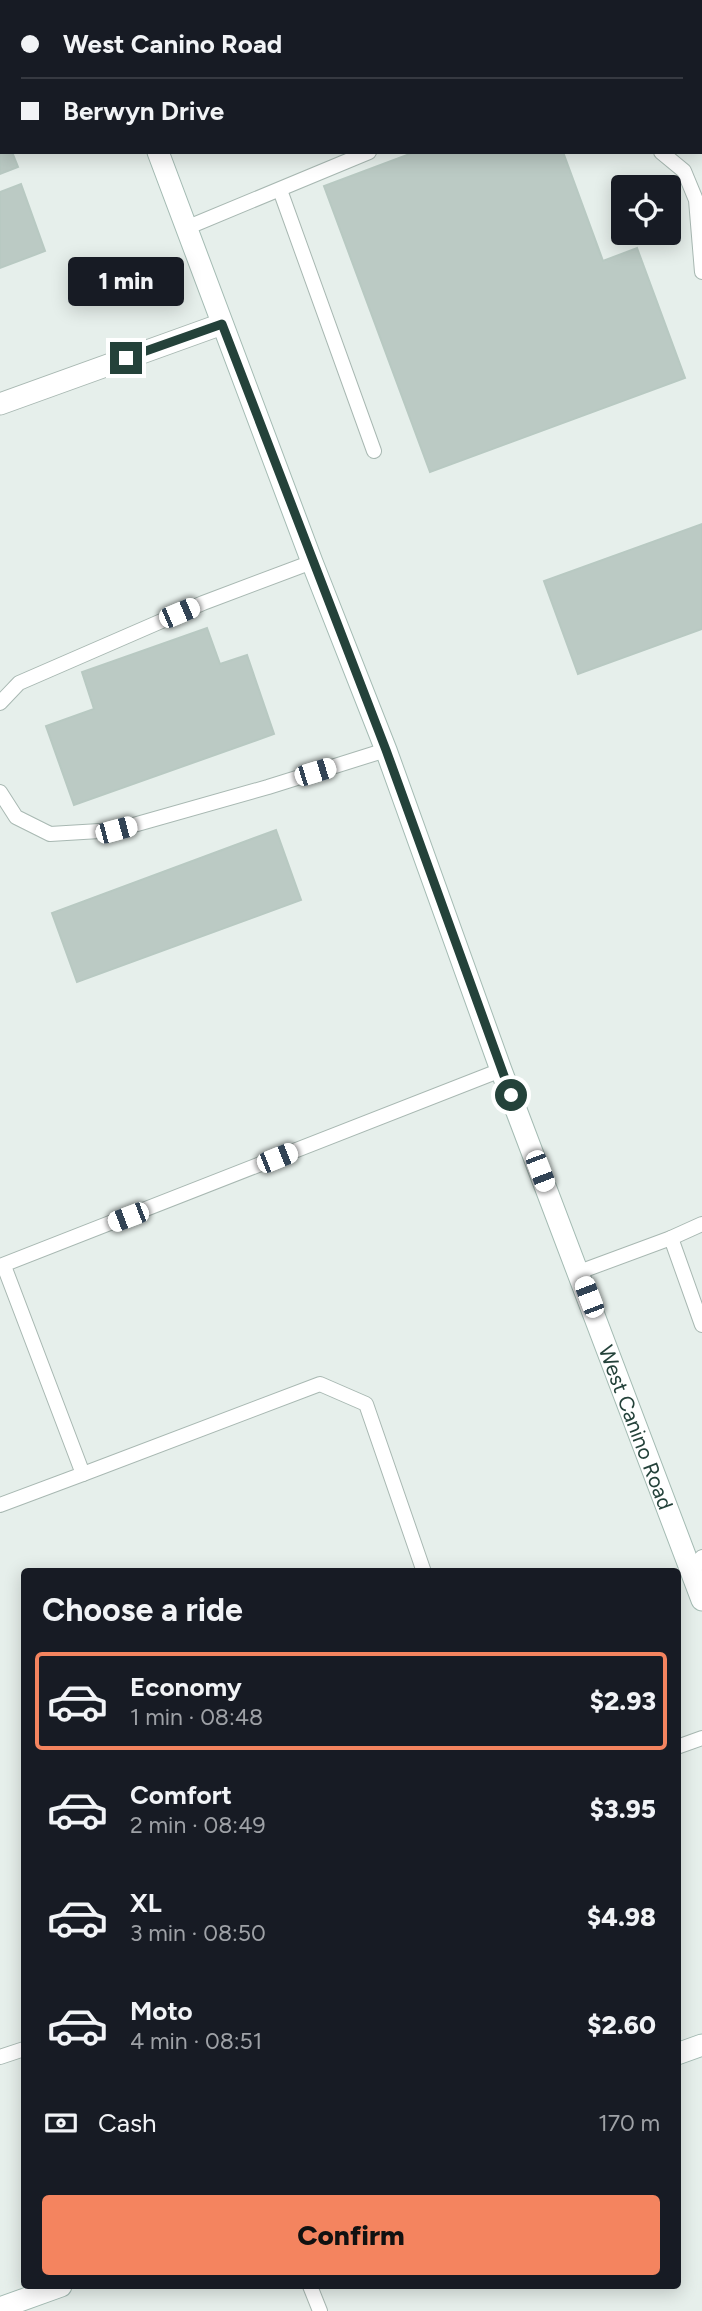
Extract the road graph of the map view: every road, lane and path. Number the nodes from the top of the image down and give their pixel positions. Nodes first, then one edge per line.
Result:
1 (159, 154) edge
2 (364, 154) edge
3 (663, 154) edge
4 (280, 190) junction
5 (186, 228) junction
6 (702, 272) edge
7 (222, 324) junction
8 (0, 404) edge
9 (374, 451) dead end
10 (312, 562) junction
11 (0, 703) edge
12 (386, 750) junction
13 (0, 792) edge
14 (501, 1070) junction
15 (702, 1224) edge
16 (671, 1238) junction
17 (2, 1266) edge
18 (579, 1272) junction
19 (702, 1325) edge
20 (83, 1474) junction
21 (0, 1505) edge
22 (697, 1564) edge
23 (423, 1568) edge
24 (702, 1600) edge
25 (702, 1738) edge
26 (681, 1746) edge
27 (702, 2045) edge
28 (21, 2050) edge
29 (681, 2053) edge
30 (0, 2057) edge
31 (53, 2289) edge
32 (311, 2289) edge
33 (0, 2308) edge
34 (320, 2311) edge

1 - 5 street, West Canino Road
2 - 4 lane
3 - 6 lane
4 - 5 lane
4 - 9 lane
5 - 7 street, West Canino Road
7 - 8 street
7 - 10 street, West Canino Road
10 - 11 lane
10 - 12 street, West Canino Road
12 - 13 lane
12 - 14 street, West Canino Road
14 - 17 lane
14 - 18 street, West Canino Road
15 - 16 lane
16 - 18 lane
16 - 19 lane
17 - 20 lane
18 - 22 street, West Canino Road
20 - 21 lane
20 - 23 lane
22 - 24 street, West Canino Road
25 - 26 lane
27 - 29 street
28 - 30 lane
31 - 33 street
32 - 34 lane

